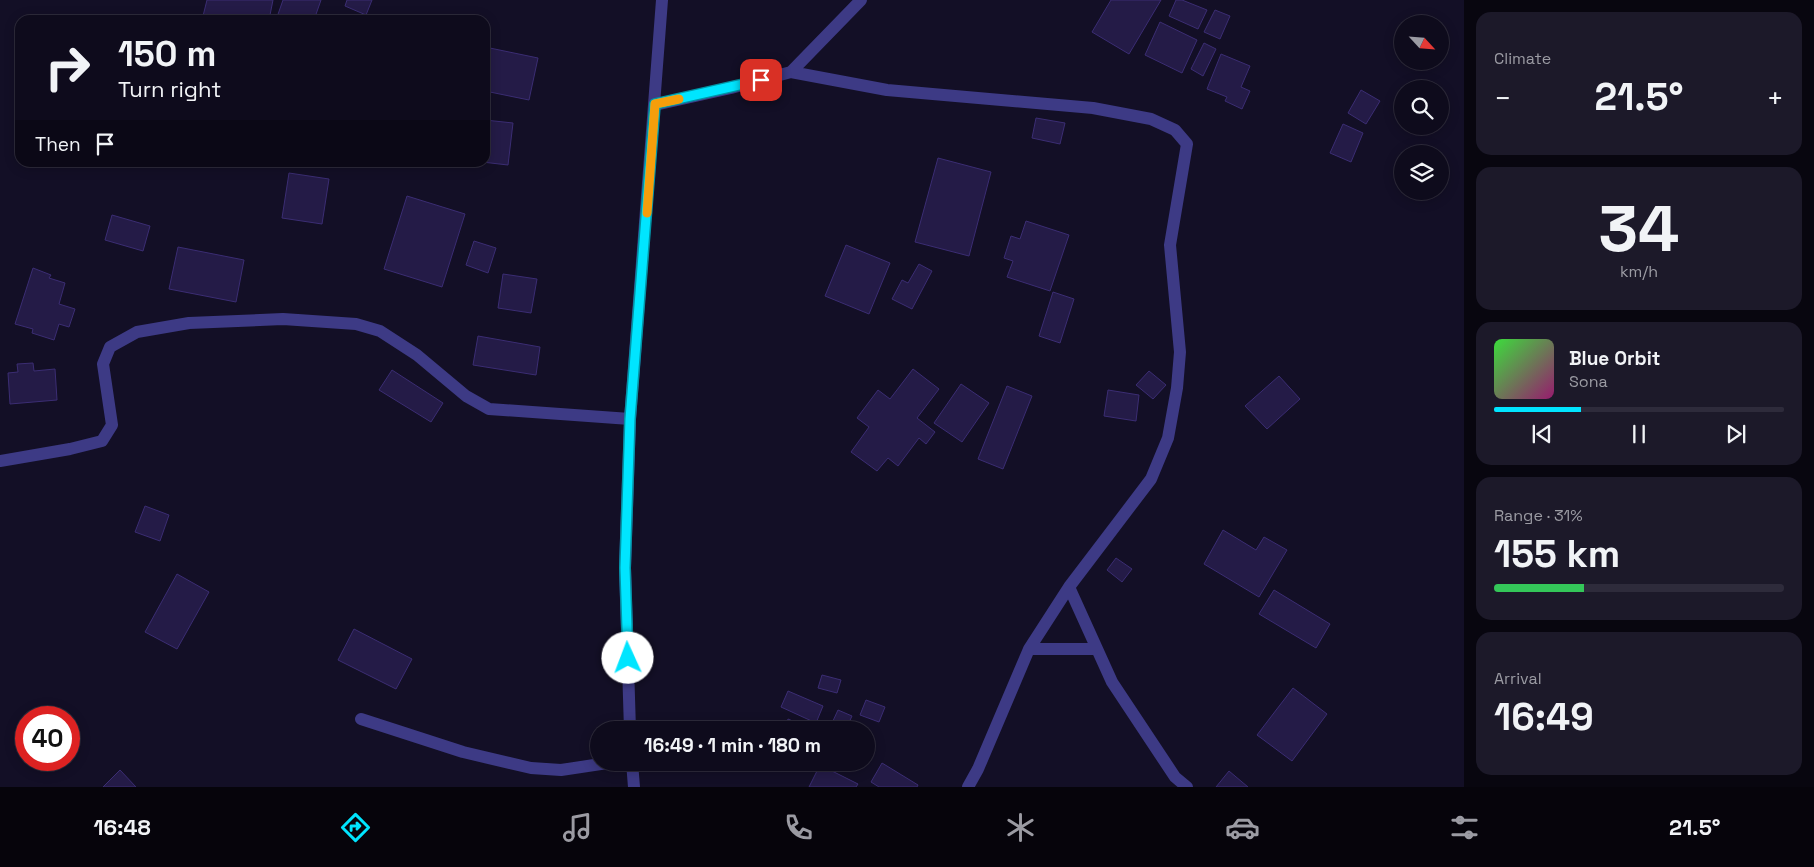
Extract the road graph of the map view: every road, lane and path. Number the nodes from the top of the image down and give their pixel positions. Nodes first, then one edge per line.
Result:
1 (662, 0) edge
2 (861, 0) edge
3 (791, 72) junction
4 (655, 104) junction
5 (630, 419) junction
6 (0, 461) edge
7 (1069, 587) junction
8 (1030, 648) junction
9 (1096, 648) junction
10 (361, 719) dead end
11 (630, 721) edge
12 (590, 766) edge
13 (633, 771) edge
14 (634, 787) edge
15 (968, 787) edge
16 (1187, 787) edge

1 - 4 street
2 - 3 street
3 - 4 street
3 - 7 street
4 - 5 street
5 - 6 street
5 - 11 street
7 - 8 street
7 - 9 street
8 - 9 street
8 - 15 street
9 - 16 street
10 - 12 street
13 - 14 street

